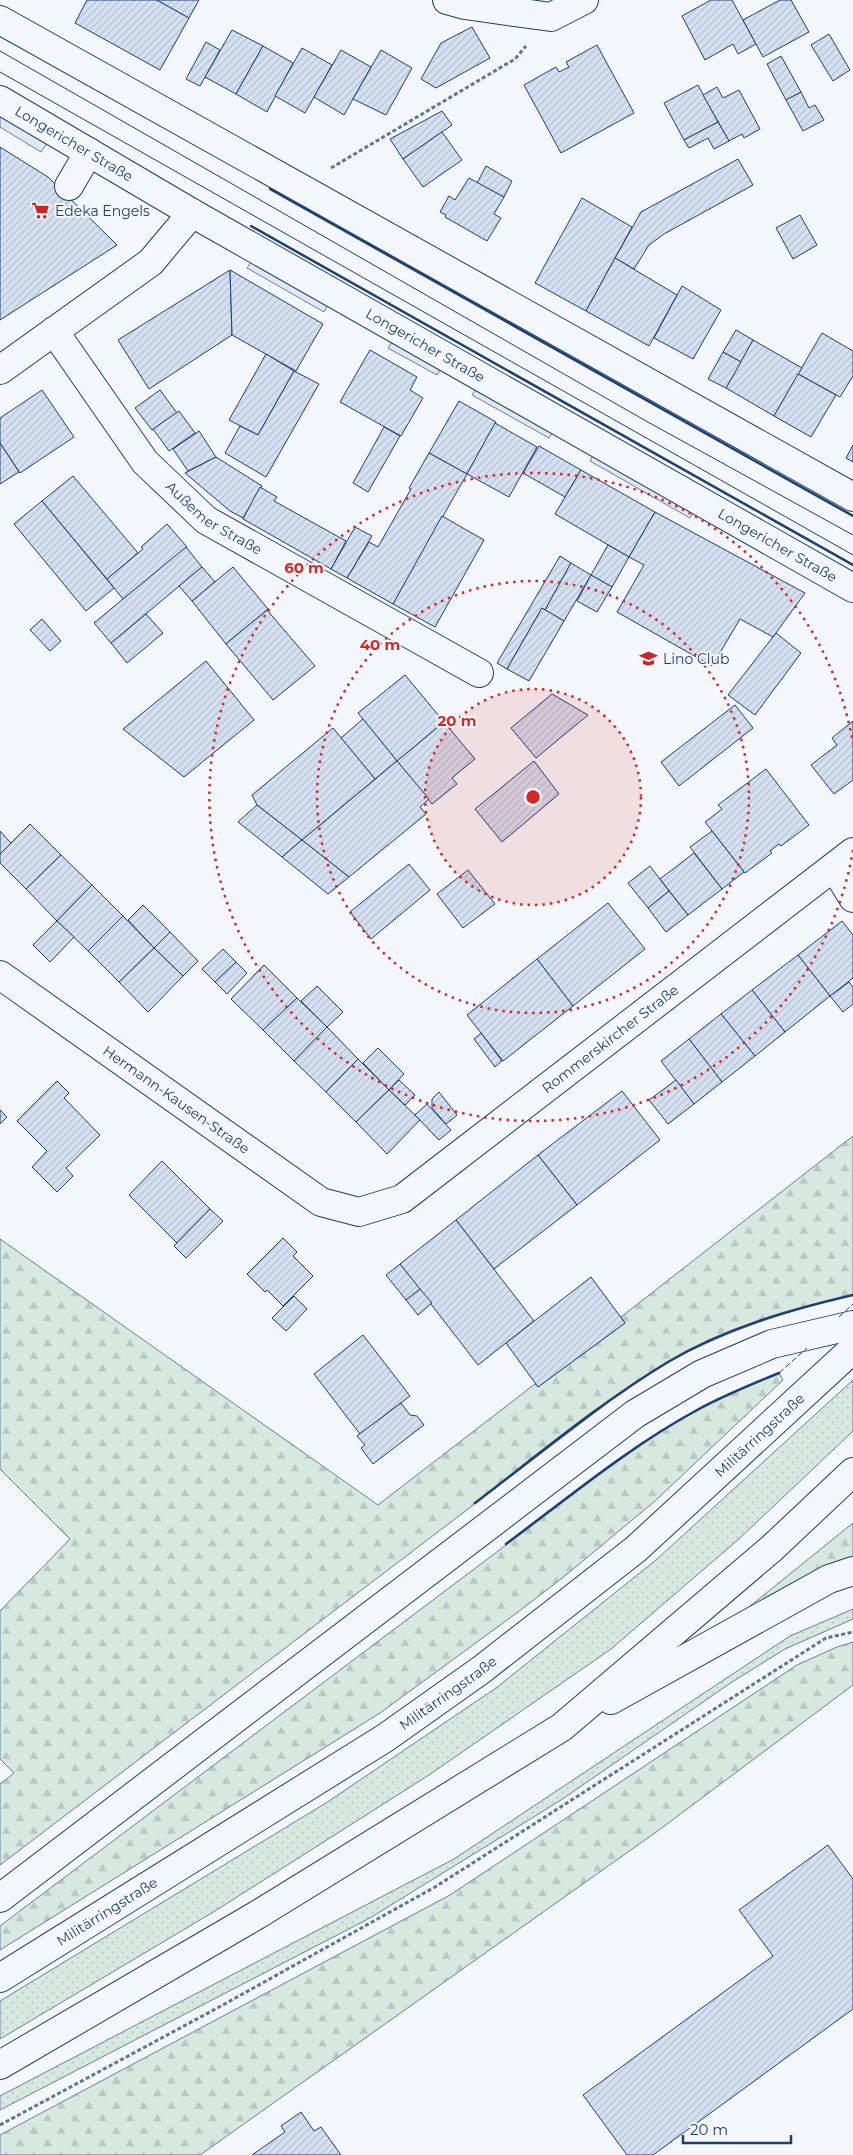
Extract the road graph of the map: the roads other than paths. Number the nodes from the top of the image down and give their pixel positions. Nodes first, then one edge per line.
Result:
1 (447, 0) edge
2 (584, 0) edge
3 (0, 20) edge
4 (0, 100) edge
5 (88, 152) junction
6 (69, 186) dead end
7 (192, 213) junction
8 (54, 331) junction
9 (0, 370) edge
10 (853, 497) edge
11 (853, 588) edge
12 (479, 673) dead end
13 (843, 859) edge
14 (853, 898) edge
15 (0, 975) edge
16 (359, 1212) joint
17 (853, 1325) edge
18 (845, 1356) edge
19 (853, 1472) edge
20 (853, 1571) edge
21 (562, 1727) junction
22 (0, 1898) edge
23 (0, 1978) edge
24 (0, 2065) edge

1 - 2 street
3 - 10 street
4 - 5 street, Longericher Straße
5 - 6 street
5 - 7 street, Longericher Straße
7 - 8 street
7 - 11 street, Longericher Straße
8 - 9 street
8 - 12 street, Außemer Straße
13 - 14 street
13 - 16 street, Rommerskircher Straße
15 - 16 street, Hermann-Kausen-Straße
17 - 22 street
18 - 23 street, Militärringstraße
19 - 21 street
20 - 21 street
21 - 24 street

